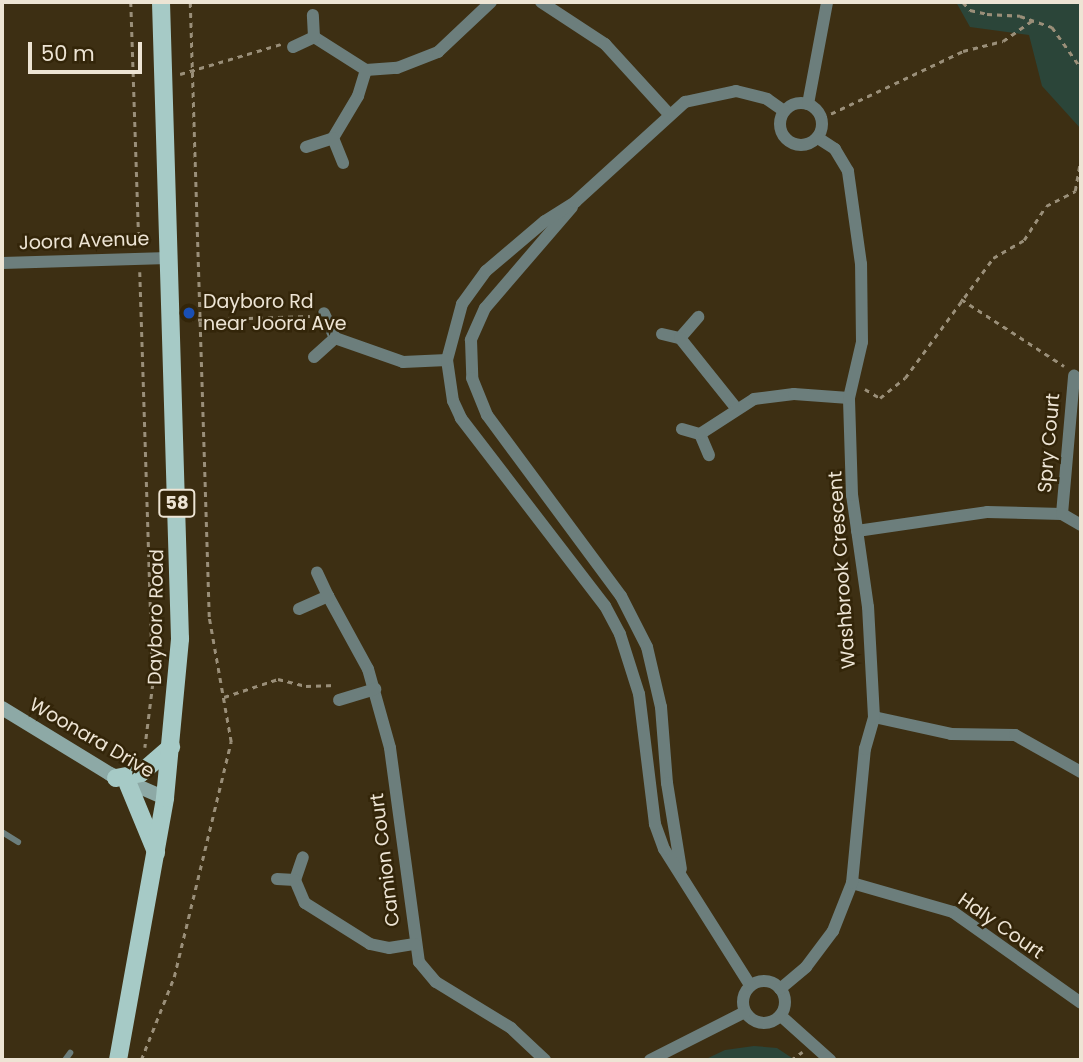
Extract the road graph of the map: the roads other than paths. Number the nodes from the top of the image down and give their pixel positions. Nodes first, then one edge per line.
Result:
1 (161, 2) edge
2 (491, 2) edge
3 (541, 2) edge
4 (827, 2) edge
5 (313, 15) dead end
6 (314, 37) junction
7 (293, 47) road end
8 (366, 70) junction
9 (808, 104) junction
10 (784, 111) junction
11 (669, 114) junction
12 (333, 138) junction
13 (818, 138) junction
14 (306, 147) dead end
15 (343, 163) dead end
16 (575, 202) junction
17 (168, 258) junction
18 (2, 263) edge
19 (324, 313) road end
20 (698, 317) dead end
21 (662, 334) dead end
22 (335, 338) junction
23 (680, 338) junction
24 (314, 357) dead end
25 (447, 360) junction
26 (1074, 376) road end
27 (849, 398) junction
28 (736, 408) junction
29 (682, 429) dead end
30 (700, 434) junction
31 (709, 455) dead end
32 (1062, 514) junction
33 (1081, 525) edge
34 (857, 531) junction
35 (317, 572) dead end
36 (328, 596) junction
37 (299, 609) dead end
38 (374, 689) junction
39 (339, 700) dead end
40 (3, 713) edge
41 (874, 718) junction
42 (171, 747) junction
43 (1081, 772) edge
44 (122, 781) junction
45 (165, 798) junction
46 (2, 832) edge
47 (18, 842) dead end
48 (156, 852) junction
49 (303, 857) dead end
50 (682, 873) junction
51 (277, 878) dead end
52 (295, 880) junction
53 (852, 883) junction
54 (415, 944) junction
55 (750, 985) junction
56 (780, 989) junction
57 (1081, 1003) edge
58 (745, 1012) junction
59 (781, 1016) junction
60 (70, 1053) dead end
61 (65, 1060) edge
62 (118, 1060) edge
63 (545, 1060) edge
64 (650, 1060) edge
65 (830, 1060) edge

1 - 17 main road, Dayboro Road / 58
2 - 8 street
3 - 11 street
4 - 9 street
5 - 6 street
6 - 7 street
6 - 8 street
8 - 12 street
9 - 10 street
9 - 13 street
10 - 11 street
10 - 13 street
11 - 16 street
12 - 14 street
12 - 15 street
13 - 27 street, Washbrook Crescent
16 - 25 street
16 - 50 street
17 - 18 street, Joora Avenue
17 - 42 main road, Dayboro Road / 58
19 - 22 street
20 - 23 street
21 - 23 street
22 - 24 street
22 - 25 street
23 - 28 street
25 - 50 street
26 - 32 street, Spry Court
27 - 28 street
27 - 34 street, Washbrook Crescent
28 - 30 street
29 - 30 street
30 - 31 street
32 - 33 street
32 - 34 street
34 - 41 street, Washbrook Crescent
35 - 36 street, Camion Court
36 - 37 street
36 - 38 street, Camion Court
38 - 39 street
38 - 54 street, Camion Court
40 - 44 street, Woonara Drive
41 - 43 street
41 - 53 street, Washbrook Crescent
42 - 44 main road
42 - 45 main road, Dayboro Road / 58
44 - 45 street, Woonara Drive
44 - 48 main road
45 - 48 main road, Dayboro Road / 58
46 - 47 lane
48 - 62 main road, Dayboro Road / 58
49 - 52 street
50 - 55 street
51 - 52 street
52 - 54 street, Camion Court
53 - 56 street, Washbrook Crescent
53 - 57 street, Haly Court
54 - 63 street, Camion Court
55 - 56 street
55 - 58 street
56 - 59 street
58 - 59 street
58 - 64 street
59 - 65 street
60 - 61 lane

